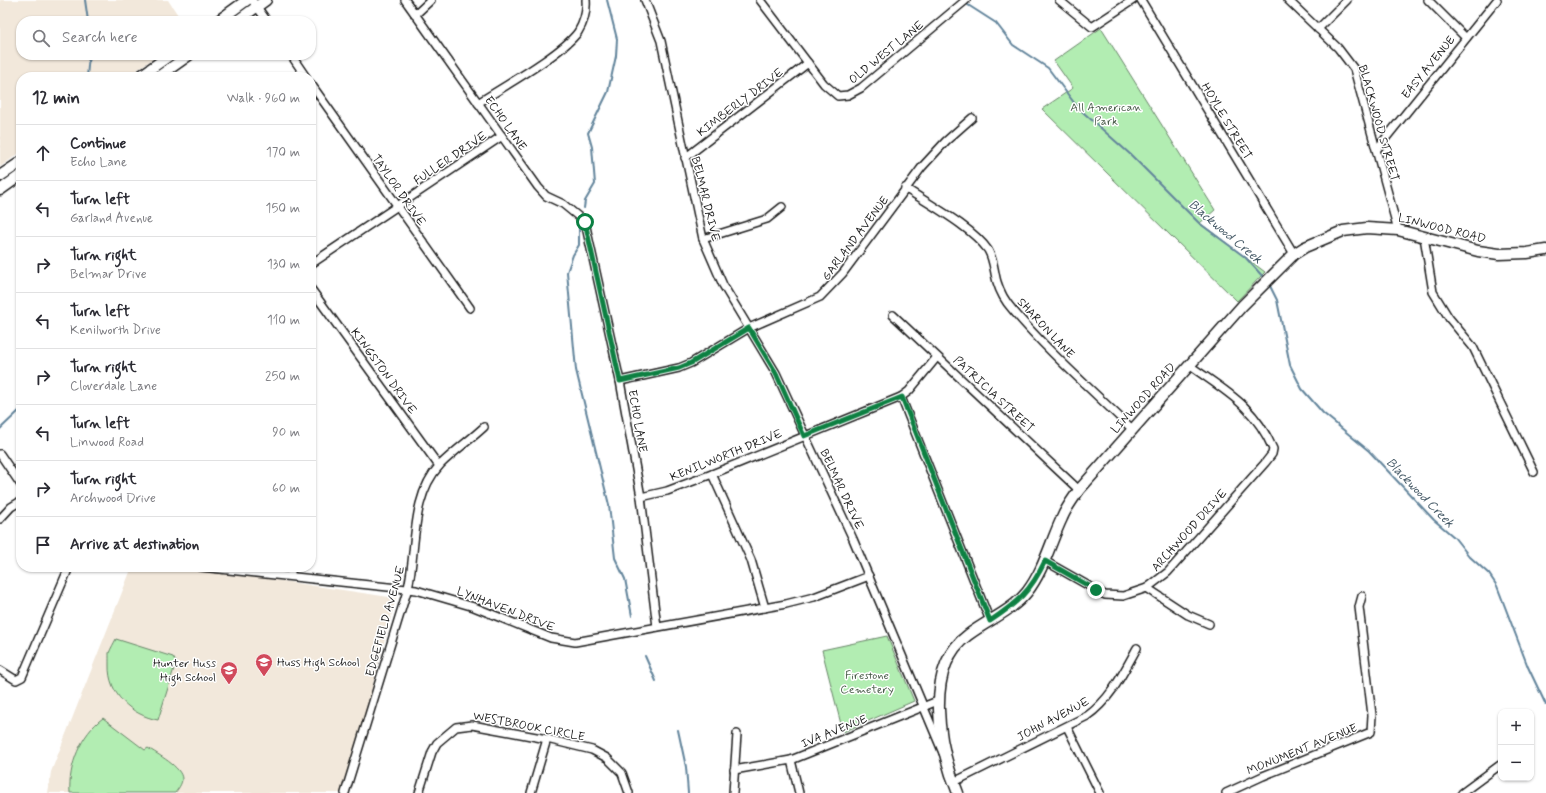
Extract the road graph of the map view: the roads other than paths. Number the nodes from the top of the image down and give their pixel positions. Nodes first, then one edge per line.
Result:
1 (247, 0) edge
2 (266, 0) edge
3 (405, 0) edge
4 (431, 0) edge
5 (586, 0) edge
6 (645, 0) edge
7 (760, 0) edge
8 (966, 0) edge
9 (1059, 0) edge
10 (1133, 0) edge
11 (1141, 0) edge
12 (1288, 0) edge
13 (1347, 0) edge
14 (1428, 0) edge
15 (1497, 0) edge
16 (255, 3) edge
17 (416, 15) junction
18 (225, 16) edge
19 (242, 16) edge
20 (264, 16) edge
21 (1318, 28) junction
22 (1466, 38) junction
23 (163, 60) edge
24 (182, 60) edge
25 (294, 60) edge
26 (808, 63) junction
27 (147, 72) edge
28 (165, 72) edge
29 (303, 72) edge
30 (316, 91) edge
31 (478, 103) junction
32 (972, 118) dead end
33 (502, 136) junction
34 (1377, 149) junction
35 (685, 158) junction
36 (16, 165) edge
37 (0, 176) edge
38 (16, 179) edge
39 (906, 188) junction
40 (0, 190) edge
41 (398, 207) junction
42 (782, 207) dead end
43 (1398, 230) junction
44 (1424, 237) junction
45 (703, 239) junction
46 (1546, 250) edge
47 (1294, 254) junction
48 (316, 261) edge
49 (316, 297) edge
50 (470, 308) dead end
51 (893, 316) dead end
52 (749, 328) junction
53 (937, 357) junction
54 (1188, 365) junction
55 (620, 381) junction
56 (902, 397) junction
57 (484, 427) dead end
58 (1132, 429) junction
59 (804, 436) junction
60 (0, 454) edge
61 (439, 466) junction
62 (1534, 472) dead end
63 (712, 474) junction
64 (16, 478) edge
65 (1079, 490) junction
66 (641, 497) junction
67 (16, 504) edge
68 (0, 519) edge
69 (1045, 561) junction
70 (67, 572) dead end
71 (251, 572) edge
72 (291, 572) edge
73 (291, 576) junction
74 (870, 576) junction
75 (408, 588) junction
76 (1147, 588) junction
77 (1362, 596) dead end
78 (765, 608) junction
79 (990, 621) junction
80 (1209, 624) dead end
81 (657, 627) junction
82 (1137, 648) dead end
83 (0, 670) edge
84 (940, 700) junction
85 (922, 707) junction
86 (1067, 726) junction
87 (737, 734) dead end
88 (547, 739) junction
89 (791, 760) junction
90 (948, 762) junction
91 (1498, 766) edge
92 (734, 770) junction
93 (954, 782) junction
94 (345, 793) edge
95 (419, 793) edge
96 (531, 793) edge
97 (629, 793) edge
98 (733, 793) edge
99 (799, 793) edge
100 (958, 793) edge
101 (1100, 793) edge
102 (1226, 793) edge
103 (1462, 793) edge

1 - 18 main road
2 - 16 main road
3 - 17 street, ECHO LANE
4 - 17 street
5 - 31 street
6 - 35 street, BELMAR DRIVE
7 - 26 street, OLD WEST LANE
8 - 26 street, OLD WEST LANE
9 - 10 street
11 - 47 street, HOYLE STREET
12 - 21 street, BLACKWOOD STREET
13 - 21 street
14 - 22 street
15 - 22 street, EASY AVENUE
16 - 19 main road
16 - 20 street
17 - 31 street, ECHO LANE
21 - 34 street, BLACKWOOD STREET
22 - 34 street, EASY AVENUE
23 - 27 main road
24 - 28 main road
25 - 29 street
26 - 35 street, KIMBERLY DRIVE
30 - 41 street, TAYLOR DRIVE
31 - 33 street, ECHO LANE
32 - 39 street, GARLAND AVENUE
33 - 41 street, FULLER DRIVE
33 - 55 street, ECHO LANE
34 - 43 street, BLACKWOOD STREET
35 - 45 street, BELMAR DRIVE
36 - 37 main road
38 - 40 main road
39 - 52 street, GARLAND AVENUE
39 - 58 street, SHARON LANE
41 - 48 street, FULLER DRIVE
41 - 50 street, TAYLOR DRIVE
42 - 45 street
43 - 44 main road, LINWOOD ROAD
43 - 47 main road, LINWOOD ROAD
44 - 46 main road, LINWOOD ROAD
44 - 62 street
45 - 52 street, BELMAR DRIVE
47 - 54 main road, LINWOOD ROAD
49 - 61 street, KINGSTON DRIVE
51 - 53 street, PATRICIA STREET
52 - 55 street, GARLAND AVENUE
52 - 59 street, BELMAR DRIVE
53 - 56 street, KENILWORTH DRIVE
53 - 65 street, PATRICIA STREET
54 - 58 main road, LINWOOD ROAD
54 - 76 street, ARCHWOOD DRIVE
55 - 66 street, ECHO LANE
56 - 59 street, KENILWORTH DRIVE
56 - 79 street
57 - 61 street, EDGEFIELD AVENUE
58 - 65 main road, LINWOOD ROAD
59 - 63 street, KENILWORTH DRIVE
59 - 74 street, BELMAR DRIVE
60 - 64 street
61 - 75 street, EDGEFIELD AVENUE
63 - 66 street, KENILWORTH DRIVE
63 - 78 street
65 - 69 main road, LINWOOD ROAD
66 - 81 street, ECHO LANE
67 - 68 street
69 - 76 street, ARCHWOOD DRIVE
69 - 79 main road, LINWOOD ROAD
70 - 83 street
71 - 73 street, LYNHAVEN DRIVE
72 - 73 street
73 - 75 street, LYNHAVEN DRIVE
74 - 78 street, LYNHAVEN DRIVE
74 - 85 street, BELMAR DRIVE
75 - 81 street, LYNHAVEN DRIVE
75 - 94 street, EDGEFIELD AVENUE
76 - 80 street
77 - 102 street, MONUMENT AVENUE
78 - 81 street, LYNHAVEN DRIVE
79 - 84 main road, LINWOOD ROAD
82 - 86 street, JOHN AVENUE
84 - 85 street, IVA AVENUE
84 - 90 main road, LINWOOD ROAD
85 - 89 street, IVA AVENUE
85 - 90 street, BELMAR DRIVE
86 - 93 street, JOHN AVENUE
86 - 101 street
87 - 92 street
88 - 95 street, WESTBROOK CIRCLE
88 - 96 street
88 - 97 street, WESTBROOK CIRCLE
89 - 92 street, IVA AVENUE
89 - 99 street
90 - 93 main road, LINWOOD ROAD
91 - 103 street
92 - 98 street
93 - 100 main road, LINWOOD ROAD

